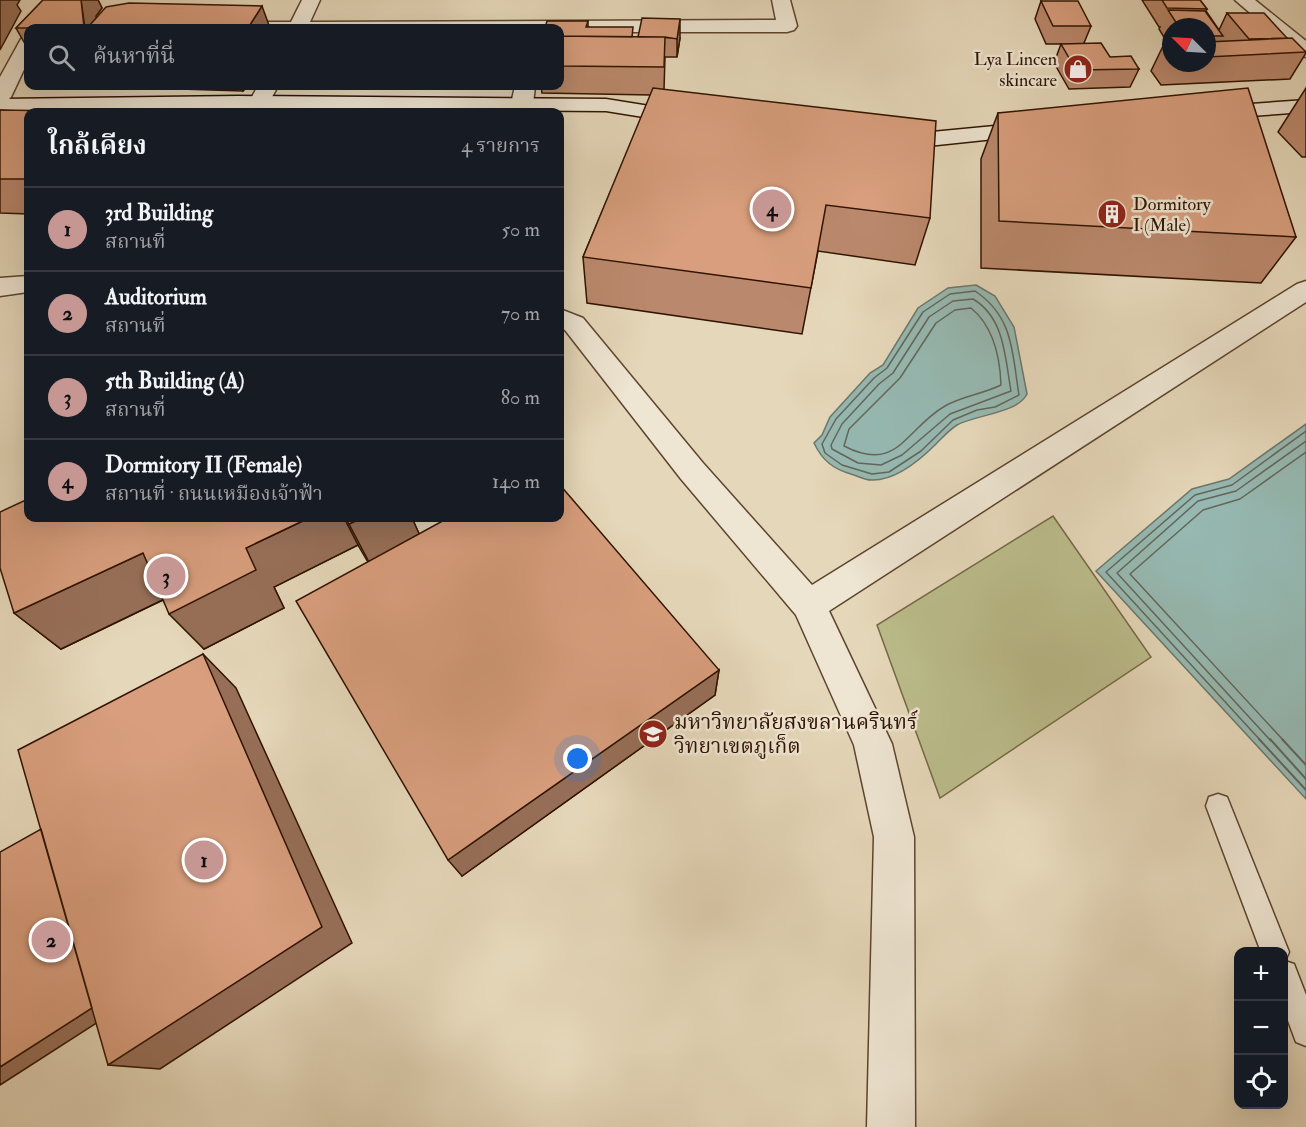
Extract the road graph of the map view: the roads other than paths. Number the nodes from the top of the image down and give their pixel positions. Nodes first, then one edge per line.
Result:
1 (310, 0) edge
2 (781, 0) edge
3 (1244, 0) edge
4 (535, 22) edge
5 (299, 24) edge
6 (456, 24) edge
7 (24, 51) edge
8 (1306, 51) edge
9 (264, 94) edge
10 (524, 95) edge
11 (0, 97) edge
12 (0, 105) edge
13 (1306, 106) edge
14 (1192, 114) edge
15 (709, 122) edge
16 (1059, 126) edge
17 (868, 145) edge
18 (24, 284) edge
19 (0, 287) edge
20 (1306, 291) edge
21 (564, 320) edge
22 (809, 605) junction
23 (1218, 806) dead end
24 (1273, 947) edge
25 (1288, 985) edge
26 (1306, 1032) edge
27 (891, 1127) edge

1 - 5 street
2 - 4 street
3 - 8 street
4 - 6 street
7 - 11 street
9 - 10 street
9 - 12 street
10 - 15 street
13 - 14 street
16 - 17 street
18 - 19 street
20 - 22 street
21 - 22 street
22 - 27 street
23 - 24 lane
25 - 26 lane

